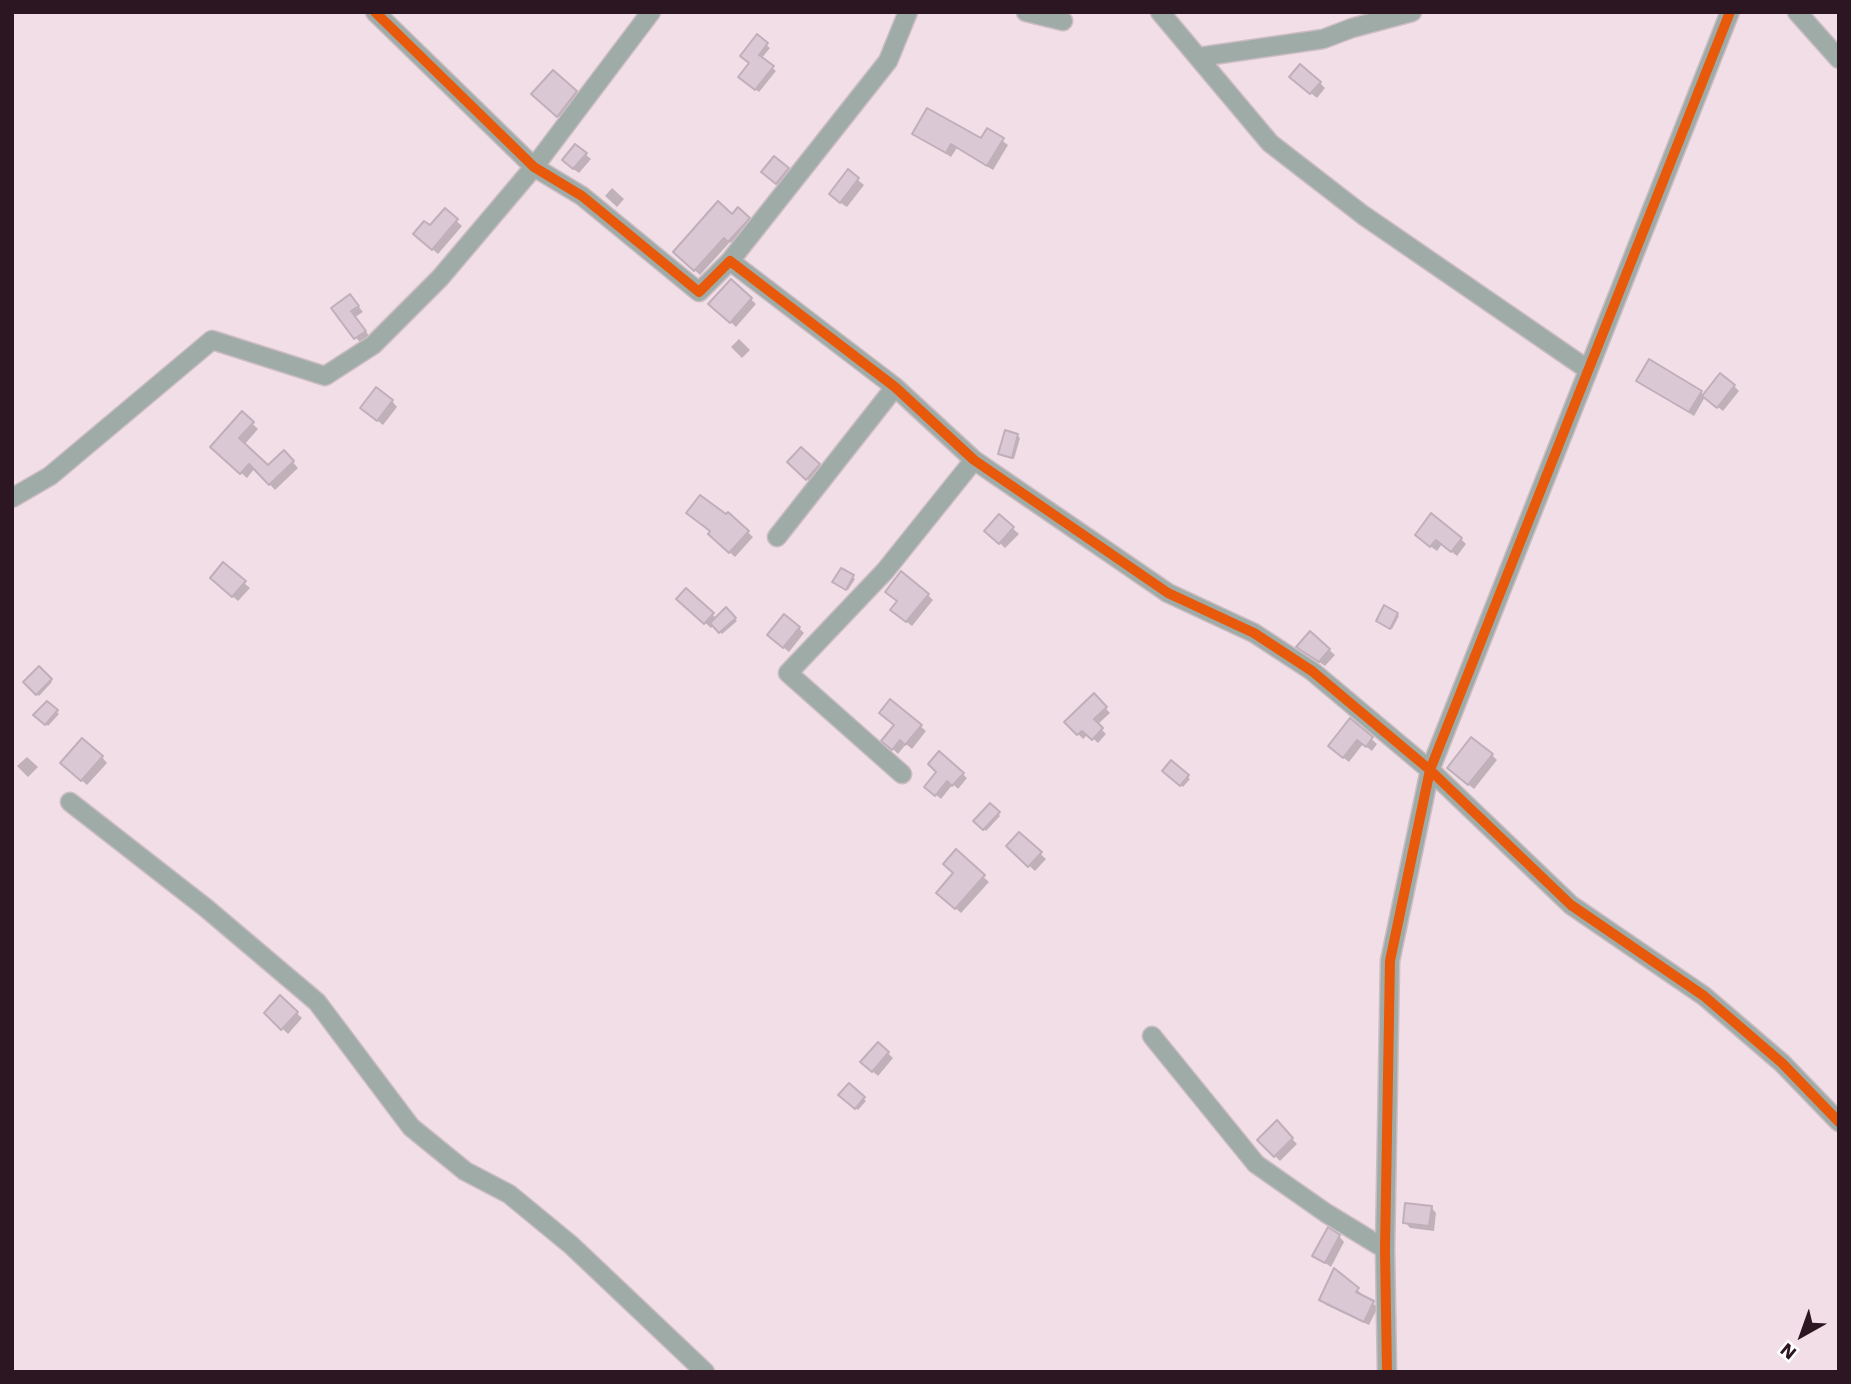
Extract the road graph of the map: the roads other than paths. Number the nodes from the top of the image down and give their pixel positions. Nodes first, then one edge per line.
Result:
1 (375, 12) edge
2 (651, 12) edge
3 (908, 12) edge
4 (1026, 12) edge
5 (1160, 12) edge
6 (1412, 12) edge
7 (1730, 12) edge
8 (1797, 12) edge
9 (1063, 21) dead end
10 (1199, 57) junction
11 (1839, 59) edge
12 (534, 167) junction
13 (730, 261) junction
14 (1587, 369) junction
15 (895, 387) junction
16 (975, 460) junction
17 (12, 498) edge
18 (777, 537) dead end
19 (1430, 770) junction
20 (902, 774) dead end
21 (70, 802) dead end
22 (1152, 1036) dead end
23 (1839, 1122) edge
24 (1385, 1249) junction
25 (705, 1372) edge
26 (1387, 1372) edge

1 - 12 street
2 - 12 street
3 - 13 street
4 - 9 street
5 - 10 street
6 - 10 street
7 - 14 street
8 - 11 street
10 - 14 street
12 - 13 street
12 - 17 street
13 - 15 street
14 - 19 street
15 - 16 street
15 - 18 street
16 - 19 street
16 - 20 street
19 - 23 street
19 - 24 street
21 - 25 street
22 - 24 street
24 - 26 street

